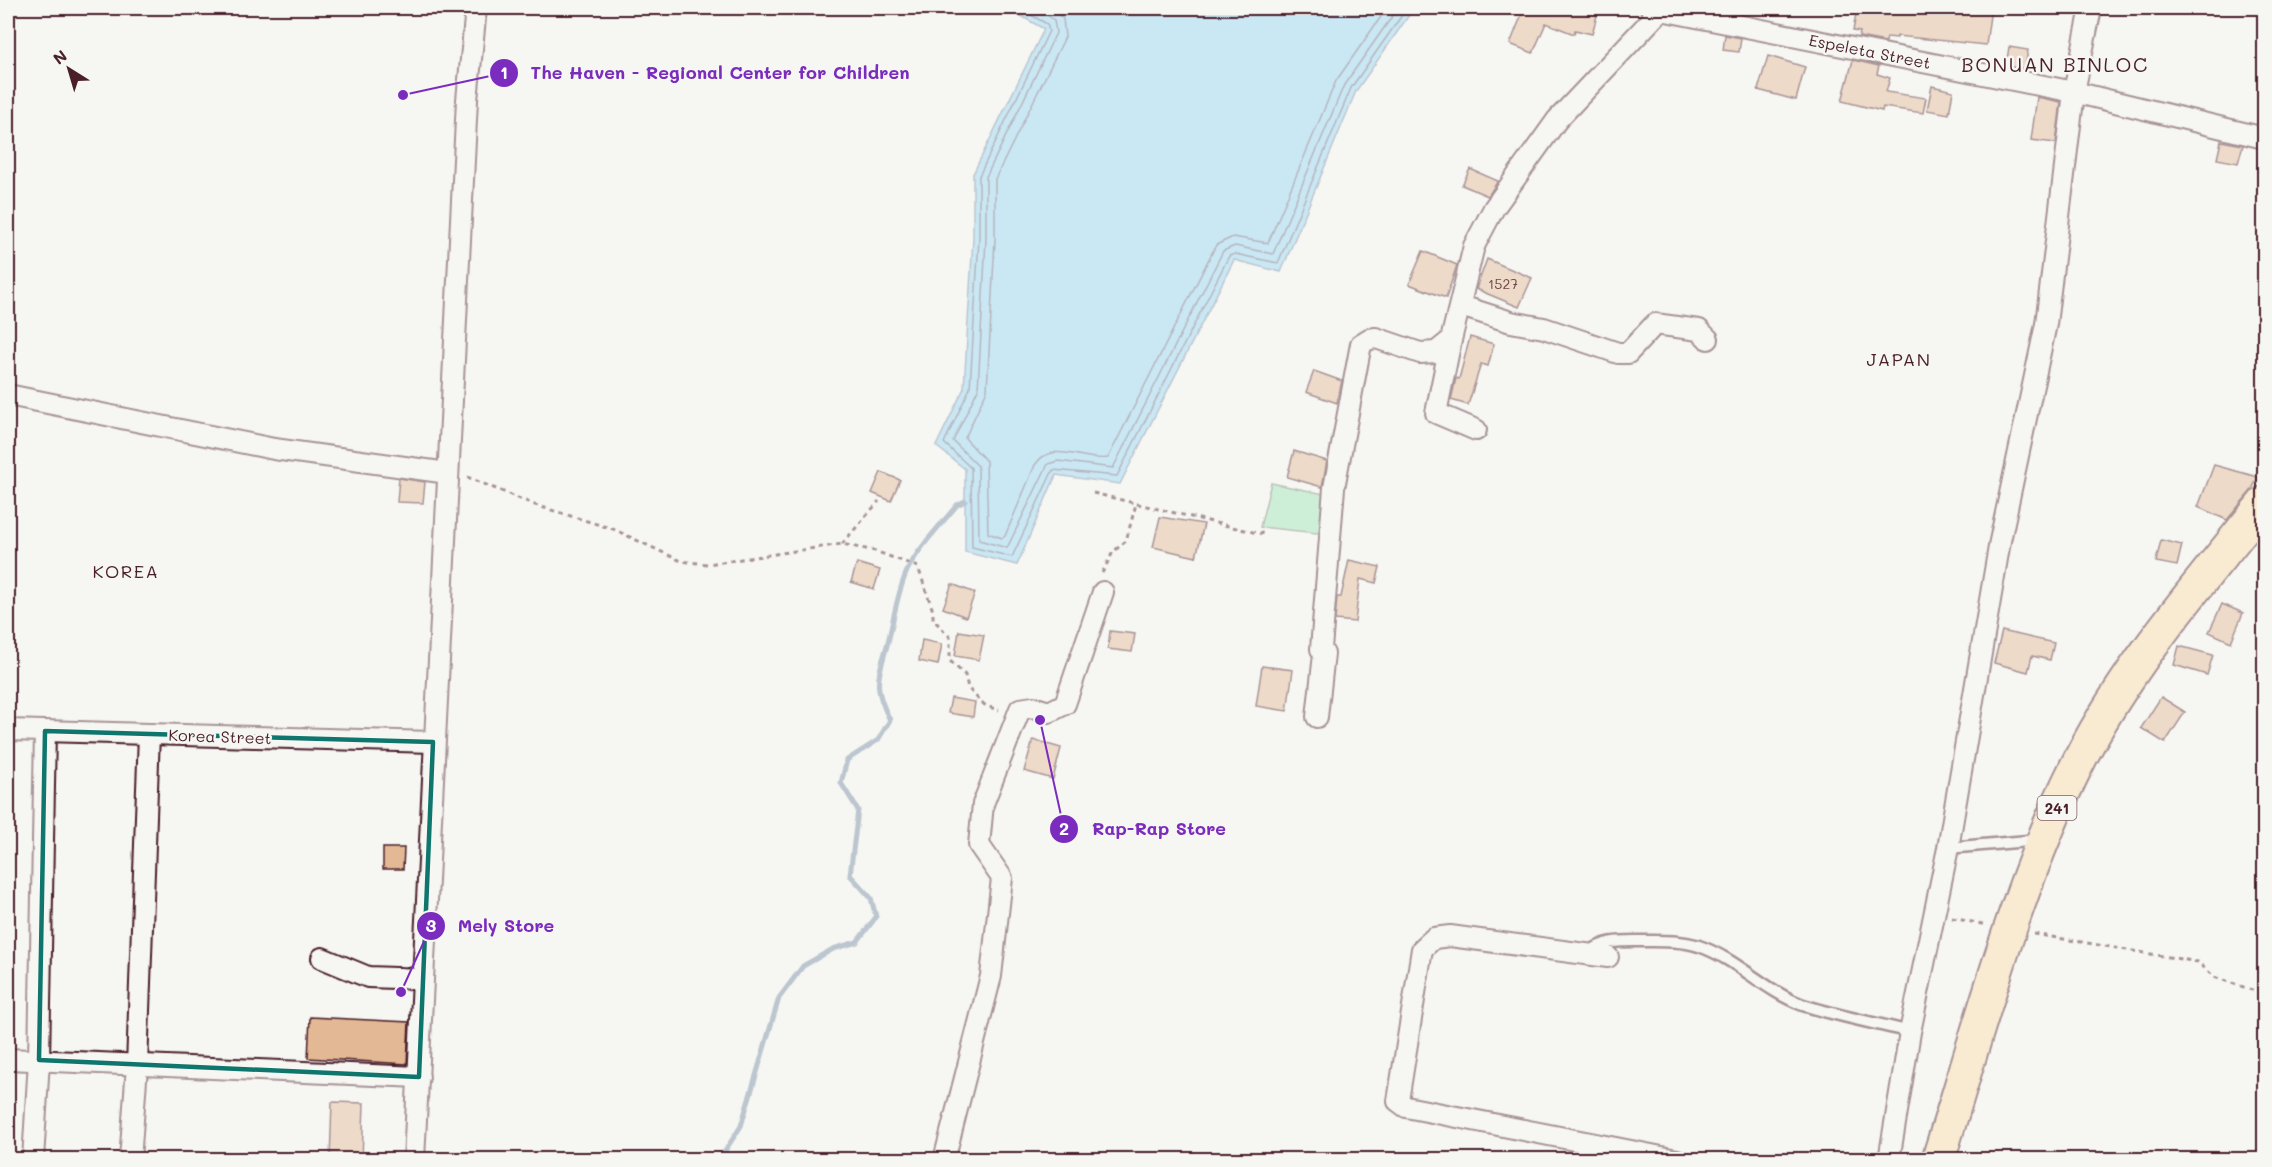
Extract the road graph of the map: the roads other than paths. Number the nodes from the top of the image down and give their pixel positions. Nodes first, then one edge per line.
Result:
1 (476, 8) edge
2 (2091, 8) edge
3 (1656, 9) edge
4 (2074, 92) junction
5 (2265, 138) edge
6 (1461, 306) junction
7 (1708, 339) dead end
8 (1451, 340) junction
9 (8, 395) edge
10 (1476, 430) dead end
11 (448, 473) junction
12 (2265, 502) edge
13 (1103, 592) road end
14 (1317, 717) dead end
15 (8, 730) edge
16 (45, 732) junction
17 (148, 734) junction
18 (433, 742) junction
19 (2042, 840) junction
20 (1948, 848) junction
21 (1586, 955) junction
22 (1608, 957) dead end
23 (322, 958) dead end
24 (423, 979) junction
25 (1910, 1032) junction
26 (8, 1059) edge
27 (39, 1060) junction
28 (137, 1066) junction
29 (419, 1077) junction
30 (33, 1160) edge
31 (130, 1160) edge
32 (414, 1160) edge
33 (944, 1160) edge
34 (1677, 1160) edge
35 (1889, 1160) edge
36 (1938, 1160) edge

1 - 11 street
2 - 4 street
3 - 4 street, Espeleta Street
3 - 6 street
4 - 5 street, Espeleta Street
4 - 20 street
6 - 7 street
6 - 8 street
8 - 10 street
8 - 14 street
9 - 11 street
11 - 18 street
12 - 19 main road, 241
13 - 33 street
15 - 16 street, Korea Street
16 - 17 street, Korea Street
16 - 27 street
17 - 18 street, Korea Street
17 - 28 street
18 - 24 street
19 - 20 lane
19 - 36 main road, 241
20 - 25 street
21 - 22 street
21 - 25 lane
21 - 34 street
23 - 24 street
24 - 29 street
25 - 35 street
26 - 27 street
27 - 28 street
27 - 30 street
28 - 29 street
28 - 31 street
29 - 32 street

